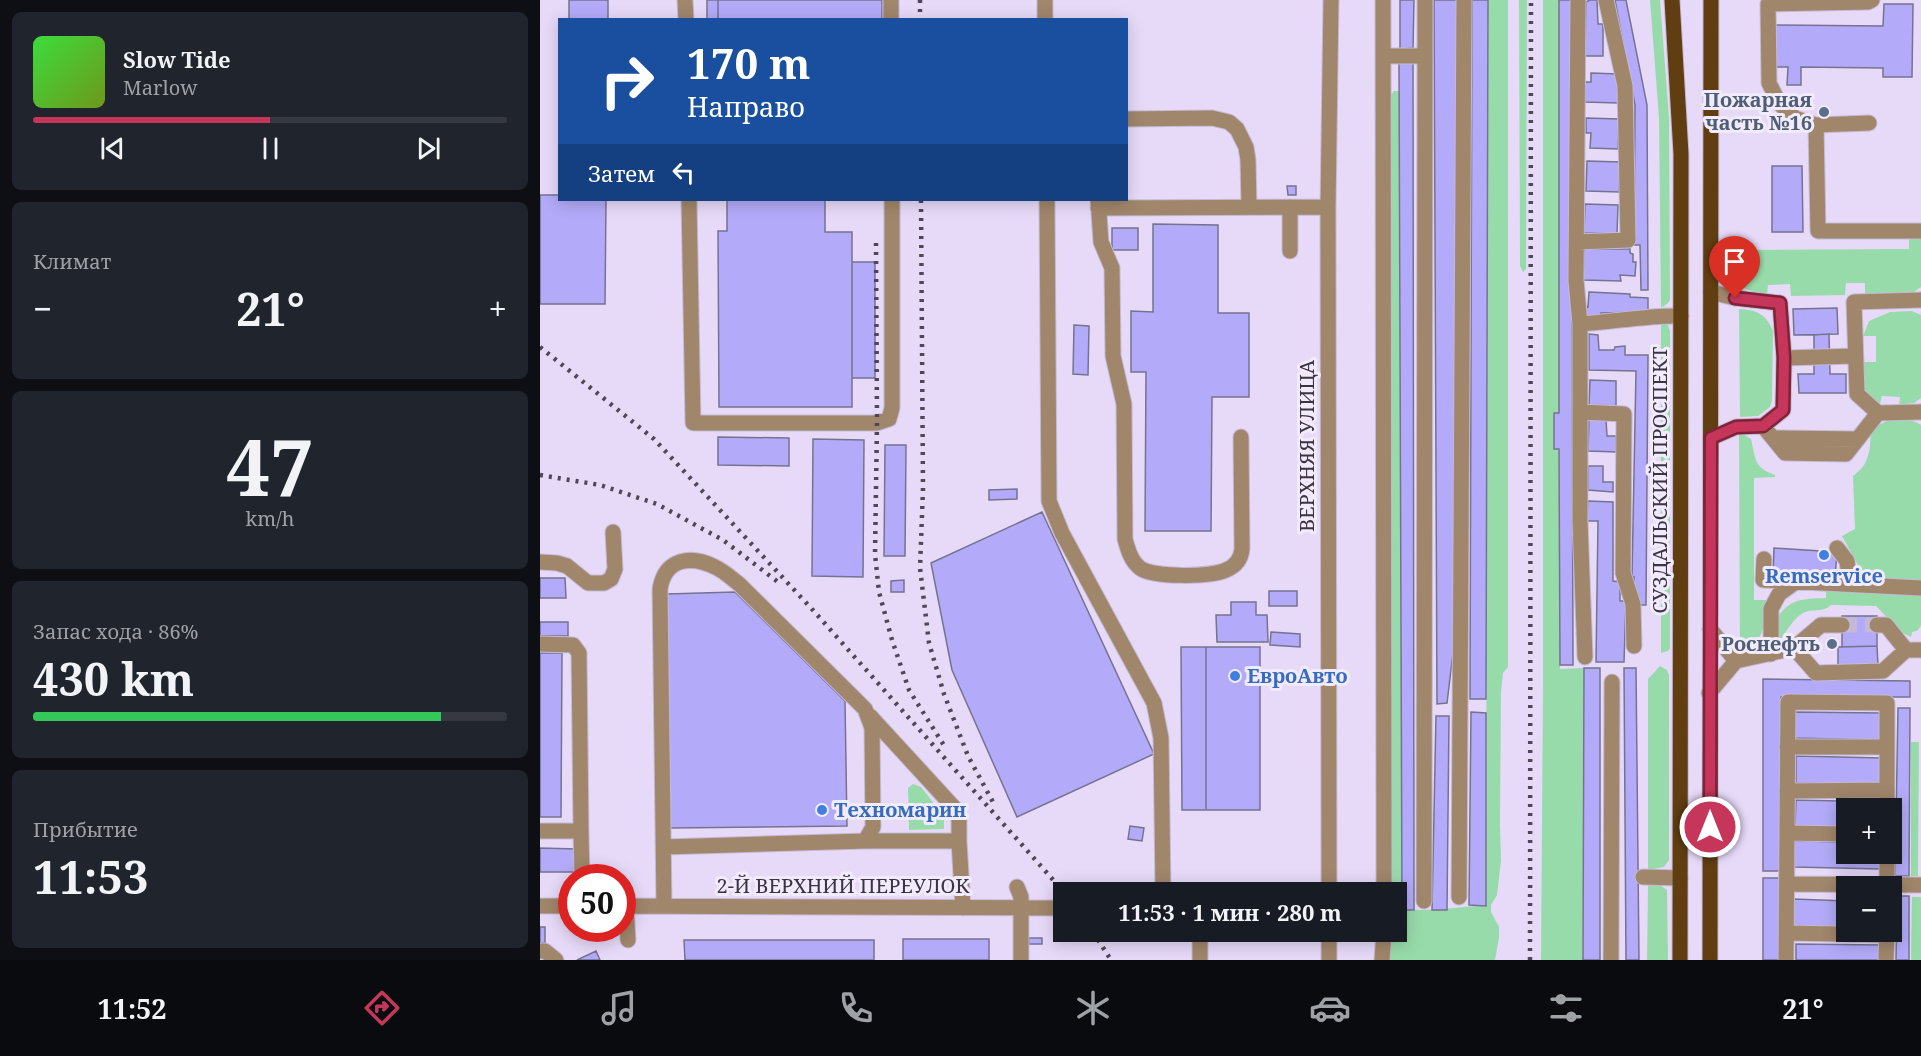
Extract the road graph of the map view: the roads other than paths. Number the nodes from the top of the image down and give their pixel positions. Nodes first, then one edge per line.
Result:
1 (685, 0) edge
2 (891, 0) edge
3 (1045, 0) edge
4 (1331, 0) edge
5 (1383, 0) edge
6 (1425, 0) edge
7 (1464, 0) edge
8 (1578, 0) edge
9 (1606, 0) edge
10 (1672, 0) edge
11 (1711, 0) edge
12 (1872, 0) edge
13 (1766, 2) edge
14 (686, 18) edge
15 (891, 18) edge
16 (1045, 18) edge
17 (1383, 56) junction
18 (1425, 56) junction
19 (1128, 119) edge
20 (1869, 123) dead end
21 (1816, 125) junction
22 (689, 201) edge
23 (892, 201) edge
24 (1047, 201) edge
25 (1098, 204) edge
26 (1249, 207) junction
27 (1290, 207) junction
28 (1328, 207) junction
29 (1921, 231) edge
30 (1577, 242) junction
31 (1290, 251) dead end
32 (1711, 292) junction
33 (1921, 300) edge
34 (1681, 316) junction
35 (1580, 324) junction
36 (1855, 356) junction
37 (1784, 358) junction
38 (1580, 412) junction
39 (1878, 412) junction
40 (1921, 412) edge
41 (1763, 426) junction
42 (1241, 437) dead end
43 (1711, 438) junction
44 (613, 532) dead end
45 (1838, 548) dead end
46 (1764, 559) dead end
47 (540, 562) edge
48 (1797, 581) junction
49 (1850, 584) junction
50 (1921, 588) edge
51 (1842, 625) tunnel mouth
52 (1877, 625) tunnel mouth
53 (1710, 629) junction
54 (540, 644) edge
55 (1634, 646) dead end
56 (1794, 648) junction
57 (1913, 650) edge
58 (1771, 654) junction
59 (1586, 657) dead end
60 (1736, 661) junction
61 (1612, 682) dead end
62 (1709, 693) junction
63 (869, 716) junction
64 (1788, 747) junction
65 (1887, 747) junction
66 (1887, 790) junction
67 (1787, 791) junction
68 (1887, 798) edge
69 (540, 831) edge
70 (581, 831) junction
71 (1787, 833) junction
72 (1836, 834) edge
73 (865, 841) junction
74 (959, 841) junction
75 (664, 847) junction
76 (582, 864) edge
77 (1643, 877) dead end
78 (1680, 878) junction
79 (1163, 882) edge
80 (1329, 882) edge
81 (1384, 882) edge
82 (1787, 884) junction
83 (1836, 884) edge
84 (1902, 885) edge
85 (1921, 885) edge
86 (1017, 887) dead end
87 (1459, 897) dead end
88 (1424, 901) dead end
89 (540, 906) edge
90 (558, 906) edge
91 (636, 906) edge
92 (664, 906) junction
93 (963, 908) junction
94 (1021, 908) junction
95 (1053, 908) edge
96 (1786, 933) junction
97 (1836, 933) edge
98 (1200, 942) edge
99 (1329, 942) edge
100 (1383, 942) edge
101 (1887, 942) edge
102 (540, 951) edge
103 (556, 960) edge
104 (1021, 960) edge
105 (1200, 960) edge
106 (1329, 960) edge
107 (1382, 960) edge
108 (1611, 960) edge
109 (1680, 960) edge
110 (1710, 960) edge
111 (1786, 960) edge
112 (1886, 960) edge

1 - 14 street
2 - 15 street
3 - 16 street
4 - 28 street, ВЕРХНЯЯ УЛИЦА
5 - 17 street
6 - 18 street
7 - 87 street
8 - 30 street
9 - 30 street
10 - 34 main road, СУЗДАЛЬСКИЙ ПРОСПЕКТ
11 - 32 main road
12 - 13 street
13 - 21 street
17 - 18 street
17 - 81 street
18 - 88 street
19 - 26 street
20 - 21 street
21 - 29 street
22 - 23 street
24 - 79 street
25 - 26 street
25 - 42 street
26 - 27 street
27 - 28 street
27 - 31 street
28 - 80 street, ВЕРХНЯЯ УЛИЦА
30 - 35 street
32 - 37 street
32 - 43 main road
33 - 36 street
34 - 35 street
34 - 78 main road, СУЗДАЛЬСКИЙ ПРОСПЕКТ
35 - 38 street
36 - 37 street
36 - 39 street
37 - 41 street
38 - 55 street
38 - 59 street
39 - 40 street
39 - 41 street
41 - 43 street
43 - 53 main road
44 - 47 street
45 - 49 street
46 - 48 street
48 - 49 street
48 - 58 street
49 - 50 street
51 - 56 street
52 - 57 street
53 - 60 street
53 - 62 main road
54 - 70 street
56 - 57 street
56 - 58 street
58 - 60 street
60 - 62 street
61 - 108 street
62 - 110 main road
63 - 73 street
63 - 74 street
63 - 75 street
64 - 65 street
64 - 65 street
64 - 67 street
65 - 66 street
66 - 67 street
66 - 68 street
67 - 71 street
69 - 70 street
70 - 76 street
71 - 72 street
71 - 82 street
73 - 74 street
73 - 75 street
74 - 93 street
75 - 92 street
77 - 78 street
78 - 109 main road, СУЗДАЛЬСКИЙ ПРОСПЕКТ
82 - 83 street
82 - 96 street
84 - 85 street
86 - 94 street
89 - 90 street
91 - 92 street, 2-Й ВЕРХНИЙ ПЕРЕУЛОК
92 - 93 street, 2-Й ВЕРХНИЙ ПЕРЕУЛОК
93 - 94 street, 2-Й ВЕРХНИЙ ПЕРЕУЛОК
94 - 95 street, 2-Й ВЕРХНИЙ ПЕРЕУЛОК
94 - 104 street
96 - 97 street
96 - 111 street
98 - 105 street
99 - 106 street
100 - 107 street
101 - 112 street
102 - 103 street

